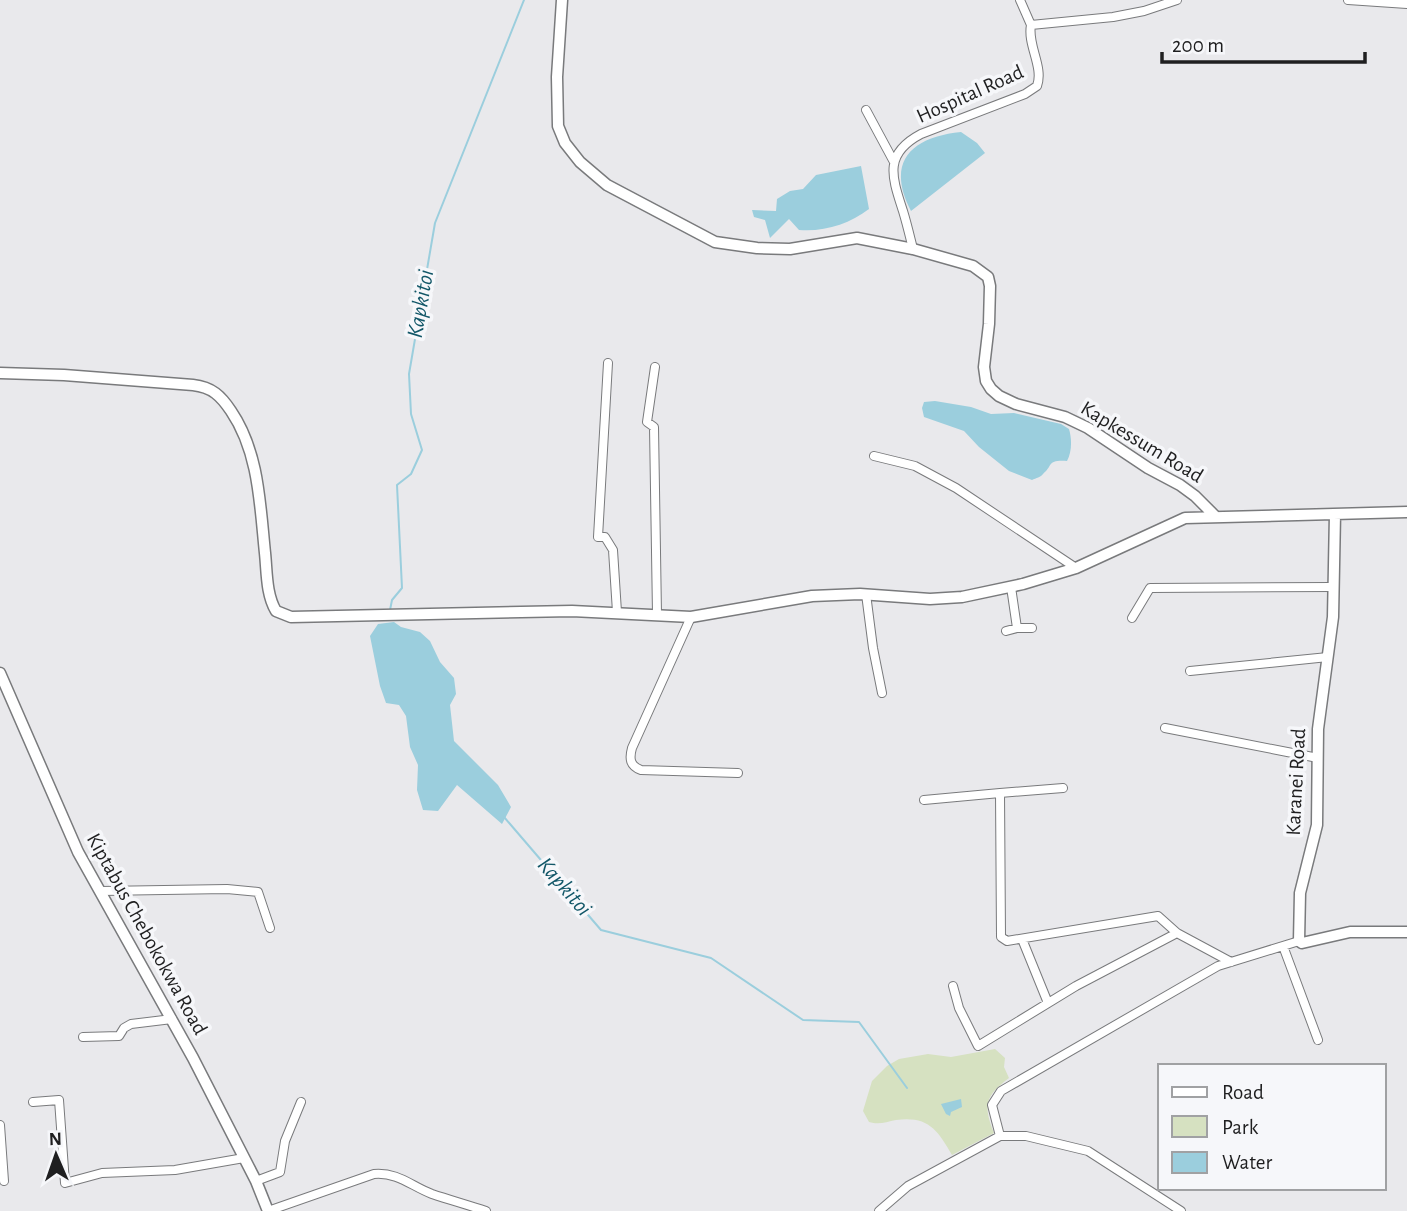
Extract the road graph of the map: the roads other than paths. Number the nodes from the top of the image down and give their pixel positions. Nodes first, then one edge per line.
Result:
1 (562, 0) edge
2 (1020, 0) edge
3 (1177, 0) edge
4 (1348, 0) edge
5 (1407, 4) edge
6 (1031, 25) junction
7 (866, 110) dead end
8 (894, 162) junction
9 (913, 249) junction
10 (608, 363) dead end
11 (655, 367) dead end
12 (0, 373) edge
13 (874, 456) dead end
14 (1407, 512) edge
15 (1335, 514) junction
16 (1215, 516) junction
17 (1076, 568) junction
18 (1011, 587) junction
19 (1334, 587) junction
20 (866, 594) junction
21 (617, 612) junction
22 (657, 614) junction
23 (691, 617) junction
24 (1132, 618) dead end
25 (1017, 628) junction
26 (1031, 628) dead end
27 (1006, 631) dead end
28 (1328, 657) junction
29 (1190, 671) dead end
30 (0, 673) edge
31 (882, 693) dead end
32 (1165, 728) dead end
33 (1318, 758) junction
34 (738, 773) dead end
35 (1063, 788) dead end
36 (1000, 793) junction
37 (924, 800) dead end
38 (100, 891) junction
39 (270, 928) dead end
40 (1407, 932) edge
41 (1177, 933) junction
42 (1022, 939) junction
43 (1299, 941) junction
44 (1283, 946) junction
45 (1231, 962) junction
46 (953, 986) dead end
47 (1048, 1003) junction
48 (172, 1019) junction
49 (83, 1037) dead end
50 (1318, 1040) dead end
51 (33, 1102) dead end
52 (301, 1102) dead end
53 (0, 1125) edge
54 (1000, 1136) junction
55 (244, 1158) junction
56 (4, 1181) dead end
57 (256, 1181) junction
58 (268, 1211) edge
59 (486, 1211) edge
60 (880, 1211) edge
61 (1181, 1211) edge

1 - 9 street, Kapkessum Road
2 - 6 street
3 - 6 street
4 - 5 street
6 - 8 street, Hospital Road
7 - 8 street
8 - 9 street
9 - 16 street, Kapkessum Road
10 - 21 street
11 - 22 street
12 - 21 street
13 - 17 street
14 - 15 street
15 - 16 street
15 - 19 street, Karanei Road
16 - 17 street
17 - 18 street
18 - 20 street
18 - 25 street
19 - 24 street
19 - 28 street, Karanei Road
20 - 23 street
20 - 31 street
21 - 22 street
22 - 23 street
23 - 34 street
25 - 26 street
25 - 27 street
28 - 29 street
28 - 33 street, Karanei Road
30 - 38 street, Kiptabus Chebokokwa Road
32 - 33 street
33 - 43 street, Karanei Road
35 - 36 street
36 - 37 street
36 - 42 street
38 - 39 street
38 - 48 street, Kiptabus Chebokokwa Road
40 - 43 street
41 - 42 street
41 - 45 street
41 - 47 street
42 - 47 street
43 - 44 street
44 - 45 street
44 - 50 street
45 - 54 street
46 - 47 street
48 - 49 street
48 - 55 street, Kiptabus Chebokokwa Road
51 - 55 street
52 - 57 street
53 - 56 street
54 - 60 street
54 - 61 street
55 - 57 street, Kiptabus Chebokokwa Road
57 - 58 street, Kiptabus Chebokokwa Road
58 - 59 street

